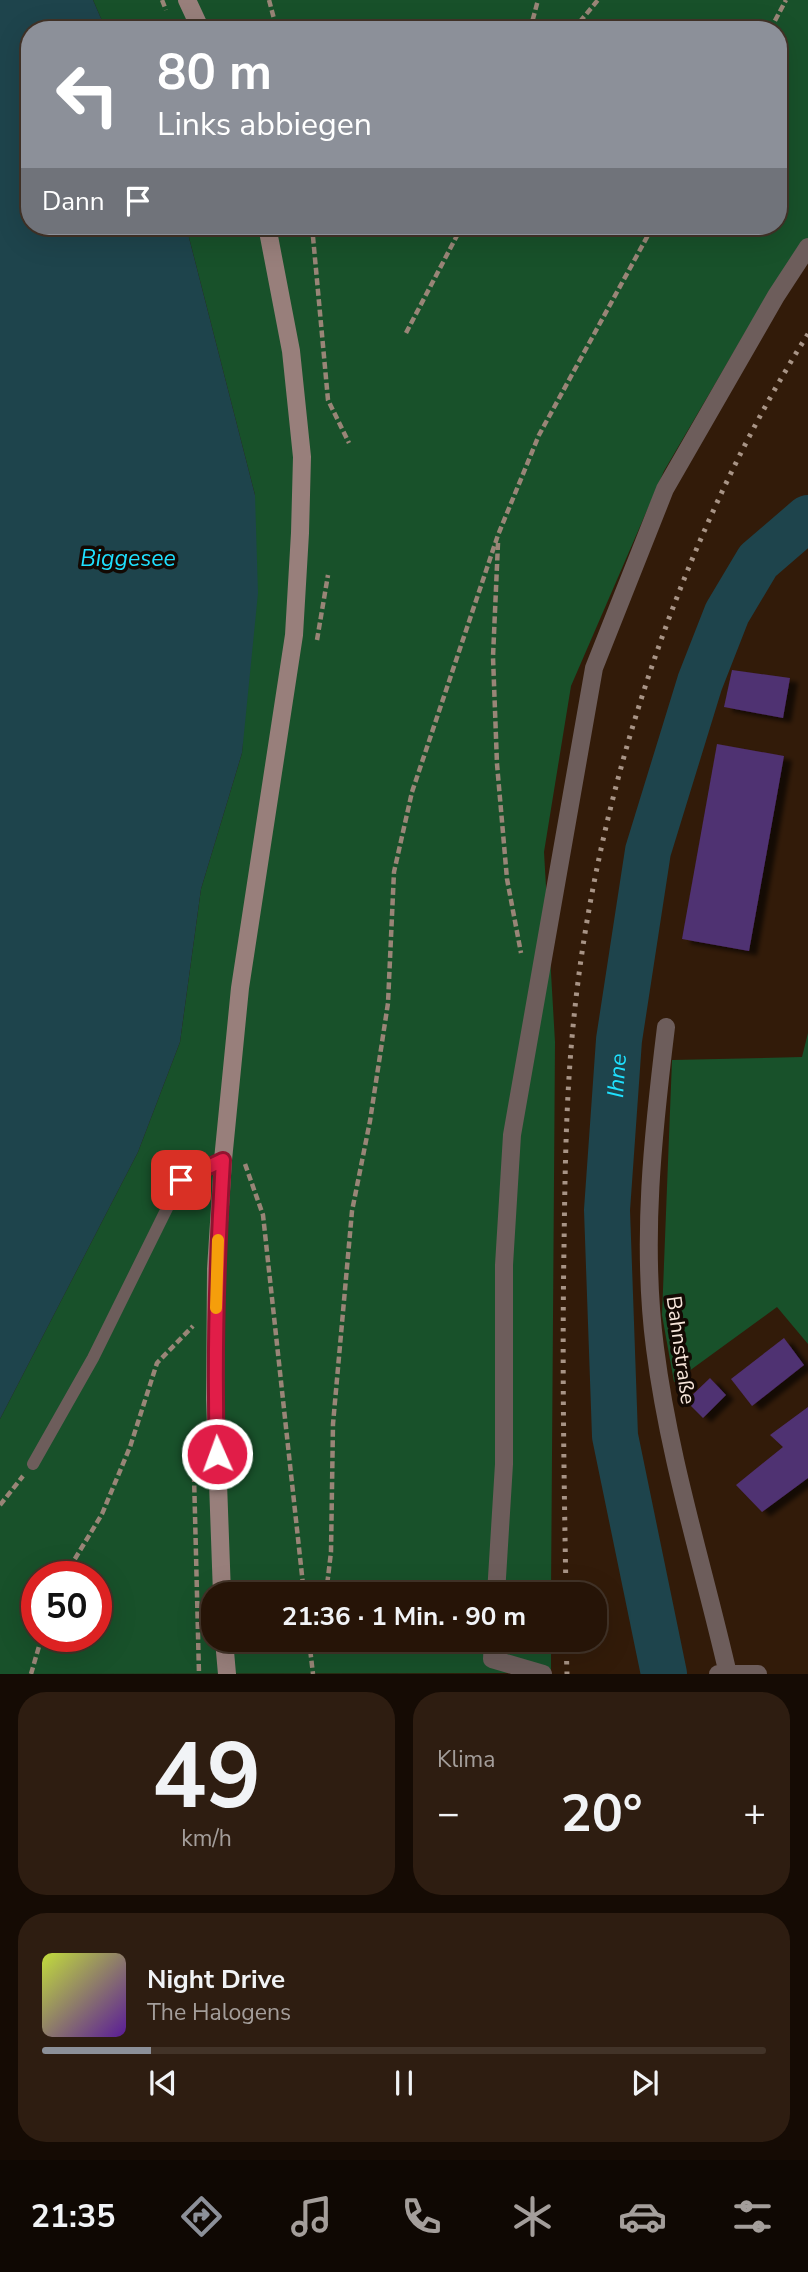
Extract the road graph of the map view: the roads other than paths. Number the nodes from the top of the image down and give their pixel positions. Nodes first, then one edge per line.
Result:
1 (187, 0) edge
2 (197, 21) edge
3 (269, 235) edge
4 (808, 247) edge
5 (666, 1027) dead end
6 (223, 1160) junction
7 (33, 1465) road end
8 (222, 1582) edge
9 (497, 1582) edge
10 (225, 1652) edge
11 (492, 1652) edge
12 (728, 1673) edge
13 (227, 1674) edge
14 (543, 1674) edge
15 (718, 1674) edge
16 (758, 1674) edge

1 - 2 main road
3 - 6 main road
4 - 9 street
5 - 12 street, Bahnstraße
6 - 7 lane
6 - 8 main road
10 - 13 main road
11 - 14 street
12 - 15 street
12 - 16 street

